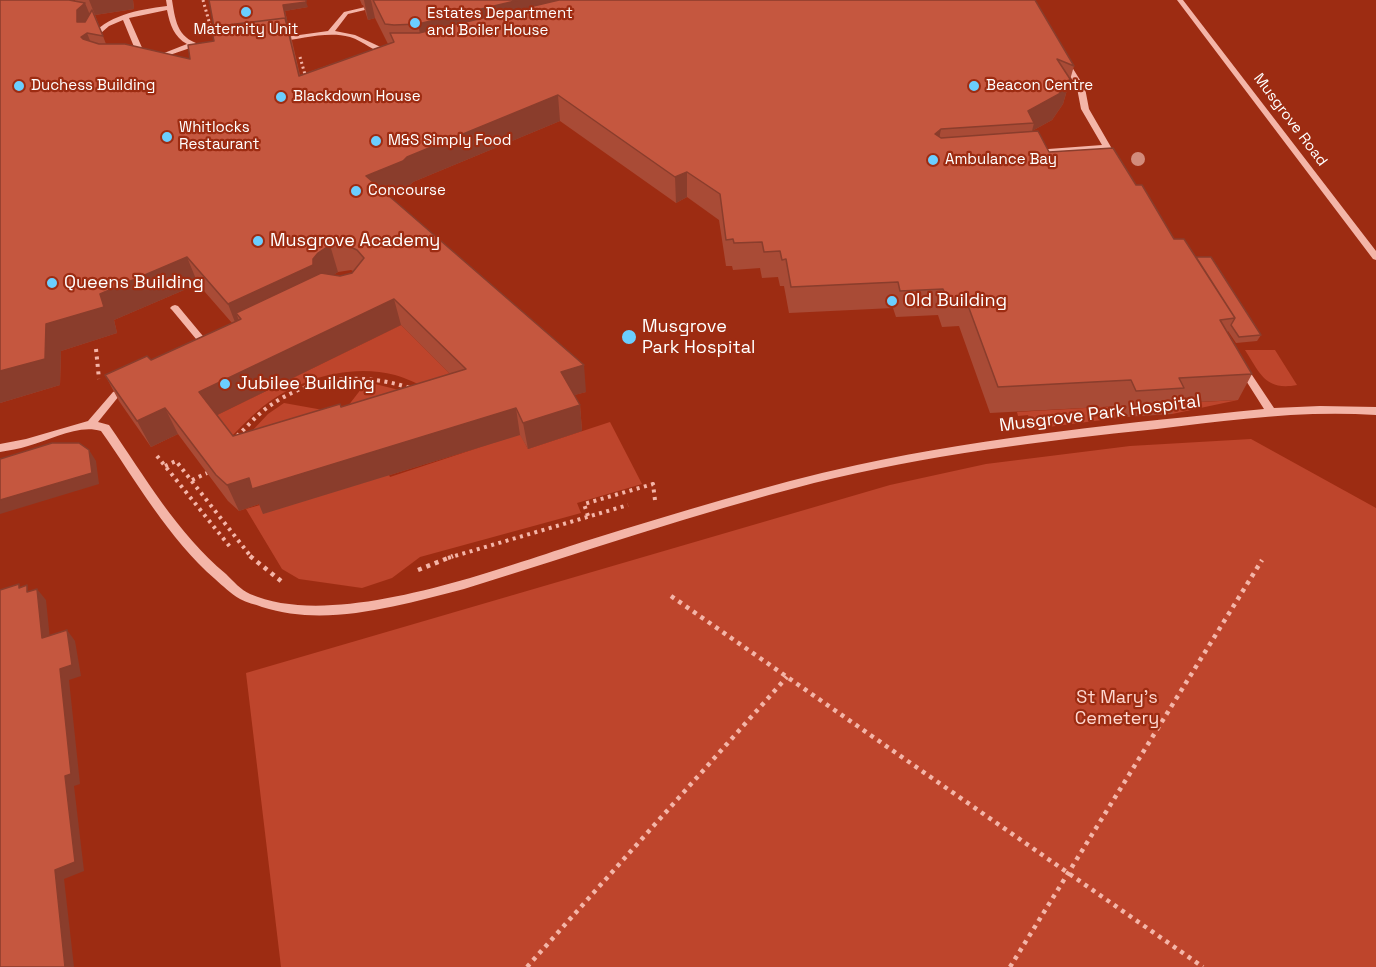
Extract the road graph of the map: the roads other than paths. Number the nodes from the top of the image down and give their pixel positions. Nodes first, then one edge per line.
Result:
1 (404, 0) edge
2 (1180, 0) edge
3 (169, 4) edge
4 (125, 17) junction
5 (90, 23) edge
6 (107, 25) junction
7 (331, 32) junction
8 (274, 41) edge
9 (91, 44) edge
10 (192, 45) junction
11 (210, 48) edge
12 (1057, 48) edge
13 (396, 54) edge
14 (145, 62) junction
15 (135, 64) edge
16 (1107, 147) junction
17 (1027, 153) edge
18 (1119, 167) edge
19 (1376, 257) edge
20 (175, 308) dead end
21 (222, 346) edge
22 (212, 351) junction
23 (201, 356) edge
24 (1236, 358) edge
25 (138, 385) edge
26 (1270, 410) junction
27 (1376, 411) edge
28 (91, 424) junction
29 (0, 448) edge

1 - 7 street
2 - 19 street, Musgrove Road
3 - 4 street
3 - 10 street
4 - 6 street
4 - 14 street
5 - 6 street
6 - 9 street
7 - 8 street
7 - 13 street
10 - 11 street
10 - 14 street
12 - 16 street
14 - 15 street
16 - 17 street
16 - 18 street
20 - 22 street
21 - 22 street
22 - 23 street
24 - 26 street
25 - 28 street
26 - 27 street, Musgrove Park Hospital
26 - 28 street, Musgrove Park Hospital
28 - 29 street

